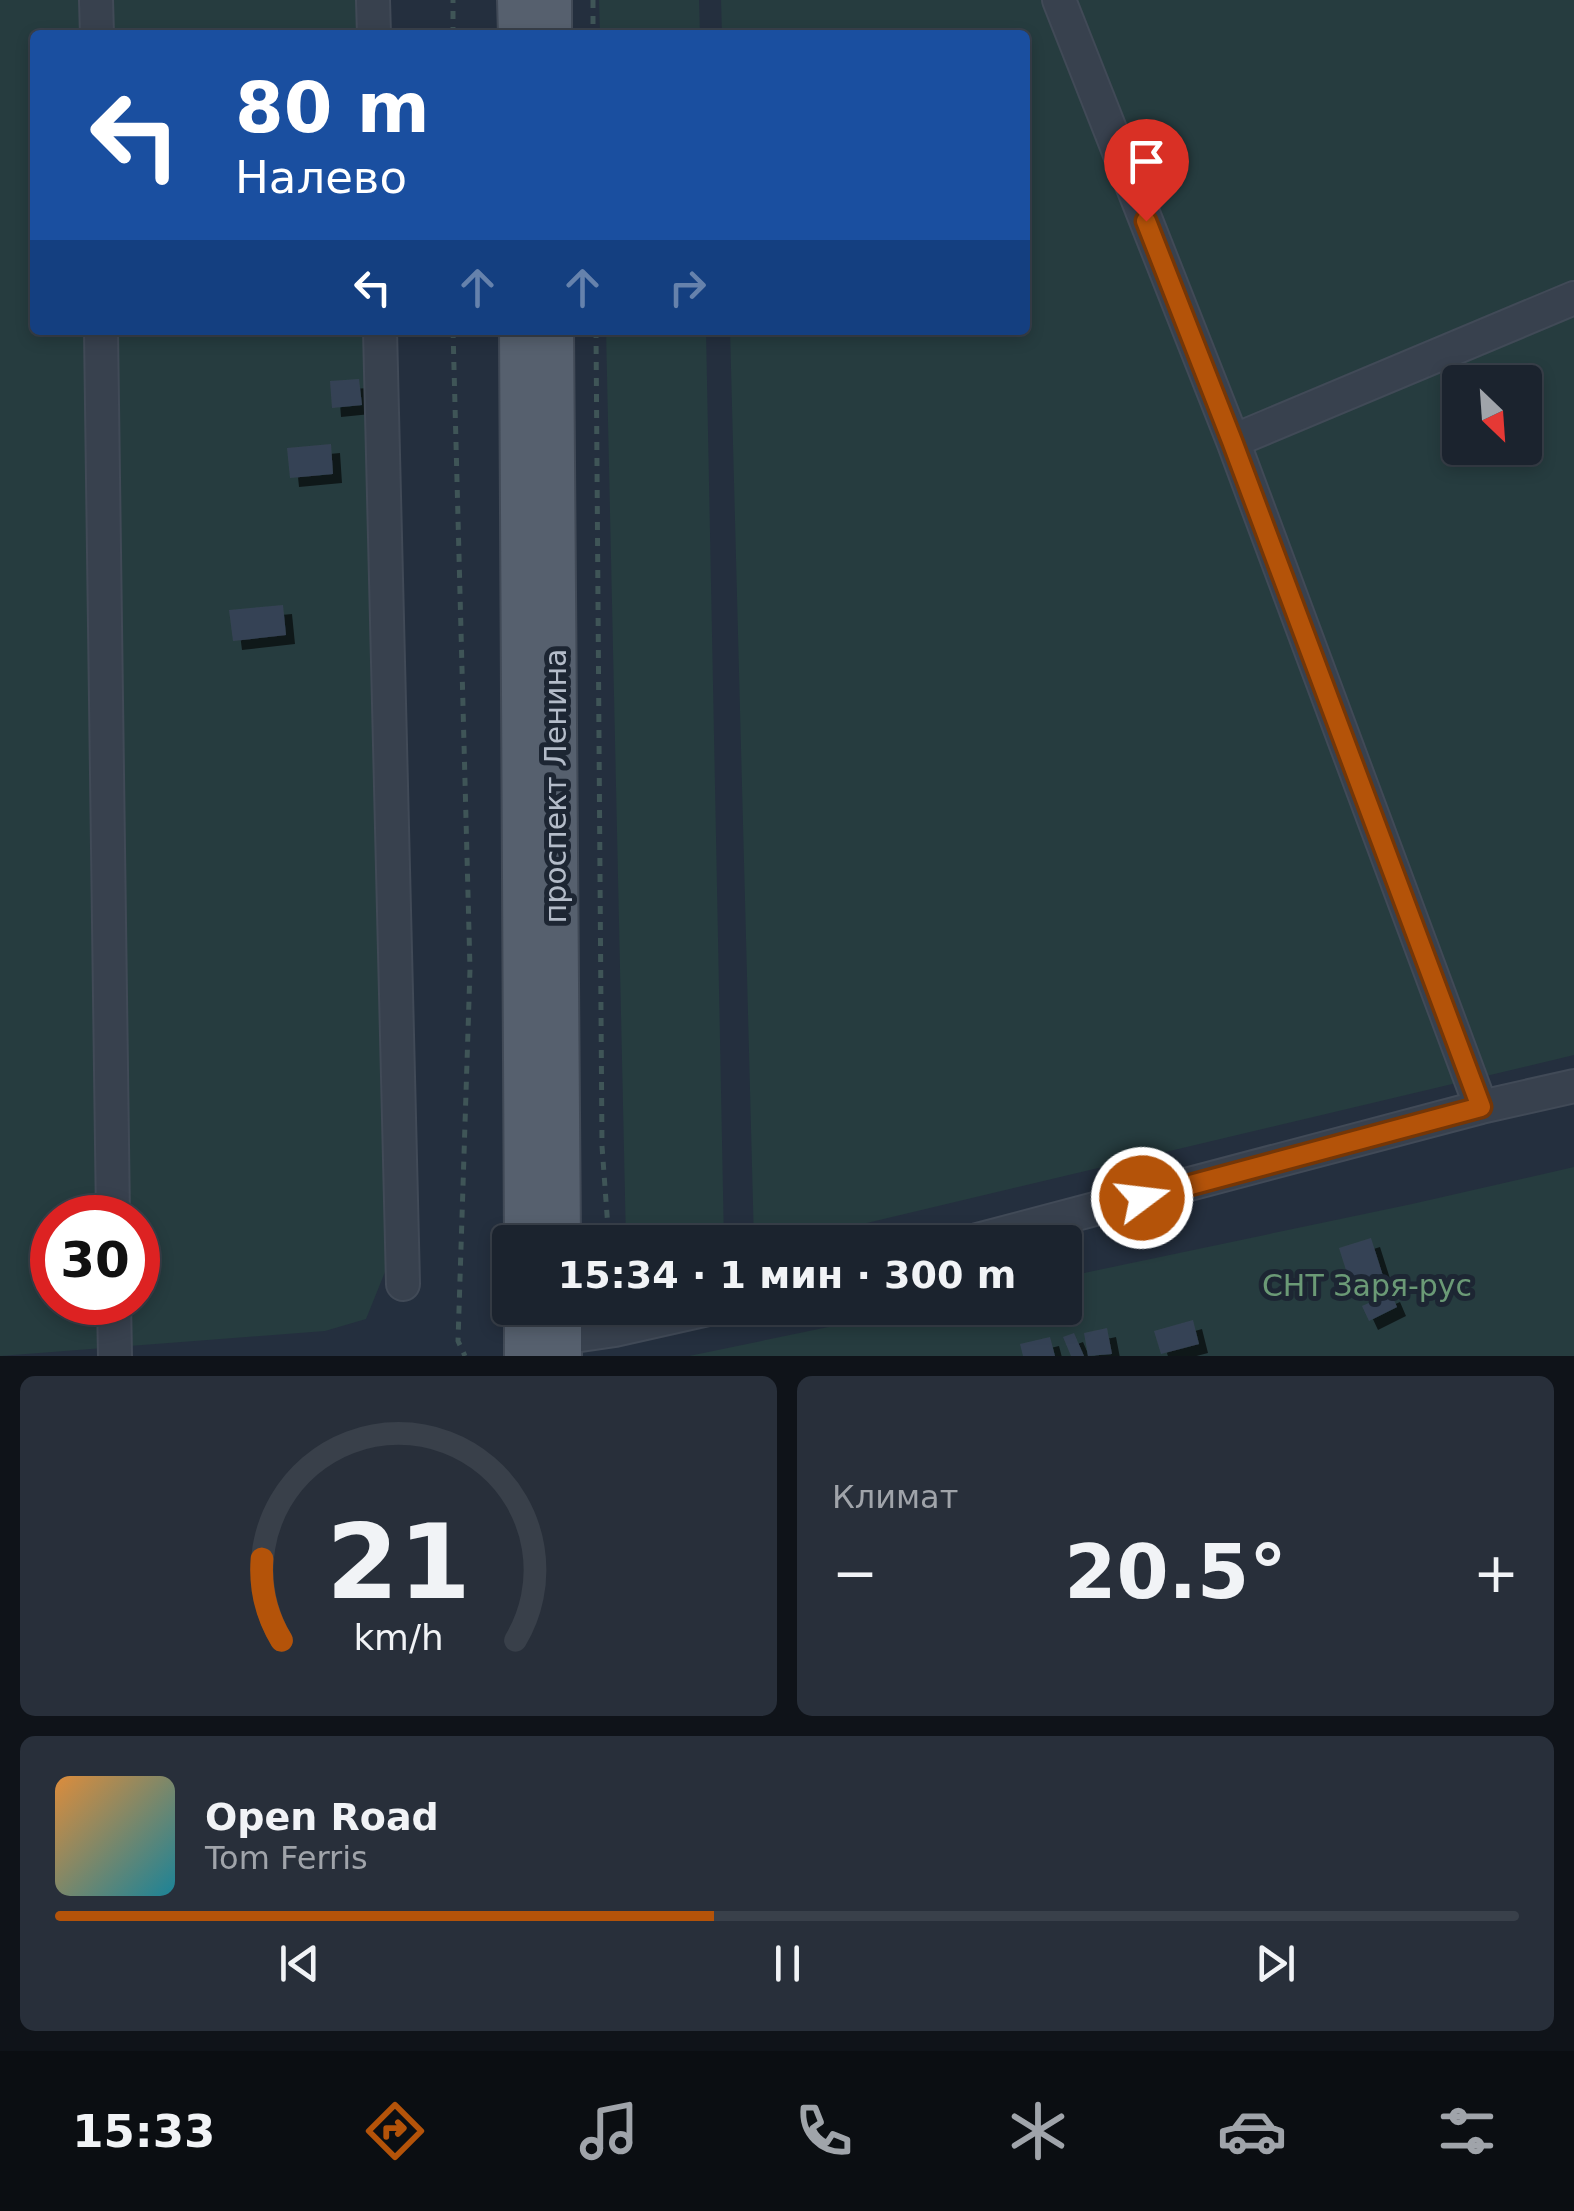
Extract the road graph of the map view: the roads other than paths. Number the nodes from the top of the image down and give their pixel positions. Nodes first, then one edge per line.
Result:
1 (96, 0) edge
2 (373, 0) edge
3 (520, 0) edge
4 (550, 0) edge
5 (1059, 0) edge
6 (97, 30) edge
7 (374, 30) edge
8 (520, 30) edge
9 (550, 30) edge
10 (1574, 298) edge
11 (101, 335) edge
12 (380, 335) edge
13 (521, 335) edge
14 (552, 335) edge
15 (1232, 441) junction
16 (1574, 1086) edge
17 (1481, 1107) junction
18 (113, 1195) edge
19 (526, 1225) edge
20 (559, 1225) edge
21 (1034, 1225) edge
22 (402, 1284) dead end
23 (114, 1325) edge
24 (638, 1325) edge
25 (552, 1339) edge
26 (114, 1356) edge

1 - 6 street
2 - 7 street
3 - 8 main road
4 - 9 main road
5 - 15 street
10 - 15 street
11 - 18 street
12 - 22 street
13 - 19 main road, проспект Ленина
14 - 20 main road, проспект Ленина
15 - 17 street
16 - 17 street
17 - 21 street
23 - 26 street
24 - 25 street

